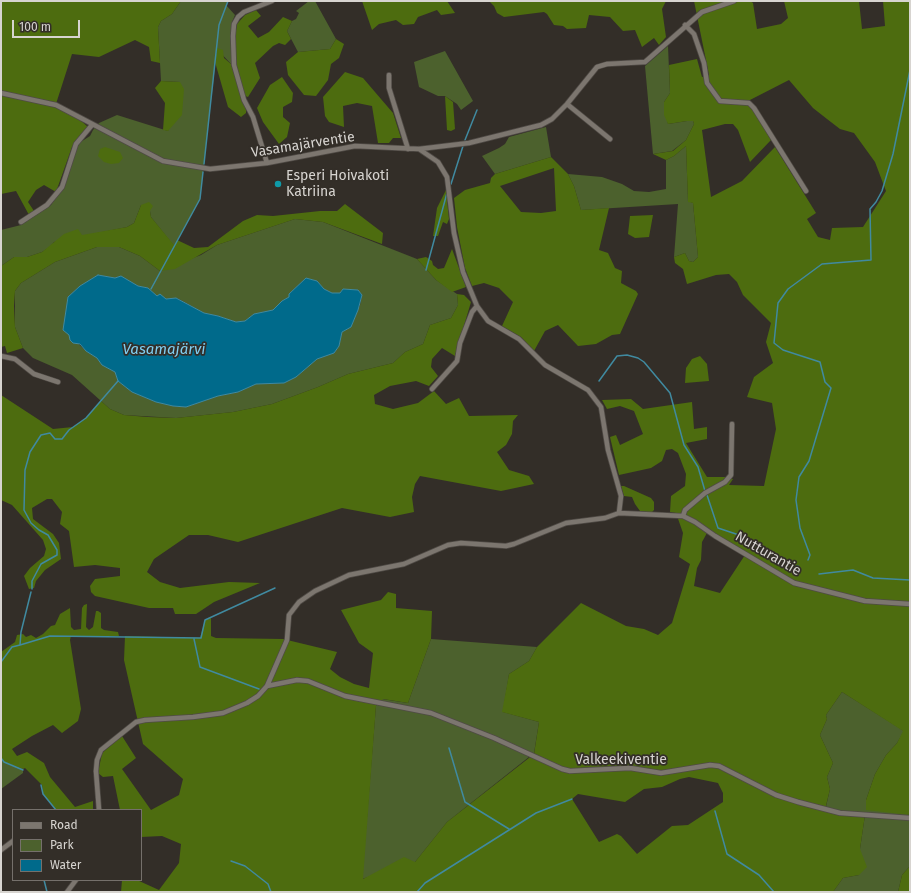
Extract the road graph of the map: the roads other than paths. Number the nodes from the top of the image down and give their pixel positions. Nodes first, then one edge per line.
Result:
1 (272, 1) edge
2 (734, 1) edge
3 (685, 24) junction
4 (389, 75) dead end
5 (1, 93) edge
6 (567, 104) junction
7 (92, 124) junction
8 (610, 139) dead end
9 (408, 149) junction
10 (419, 149) junction
11 (267, 162) junction
12 (806, 191) dead end
13 (21, 222) dead end
14 (477, 306) junction
15 (1, 356) edge
16 (58, 382) dead end
17 (432, 389) dead end
18 (732, 424) dead end
19 (619, 513) junction
20 (683, 516) junction
21 (910, 604) edge
22 (267, 686) junction
23 (99, 809) edge
24 (910, 818) edge
25 (12, 842) edge
26 (1, 850) edge
27 (75, 881) edge
28 (67, 892) edge

1 - 11 street
2 - 3 street, Vasamajärventie
3 - 6 street, Vasamajärventie
3 - 12 street
4 - 9 street
5 - 7 street, Vasamajärventie
6 - 8 street
6 - 10 street, Vasamajärventie
7 - 11 street, Vasamajärventie
7 - 13 street
9 - 10 street, Vasamajärventie
9 - 11 street, Vasamajärventie
10 - 14 street
14 - 17 street
14 - 19 street
15 - 16 street
18 - 20 street
19 - 20 street, Nutturantie
19 - 22 street
20 - 21 street, Nutturantie
22 - 23 street
22 - 24 street, Valkeekiventie
25 - 26 street
27 - 28 street

